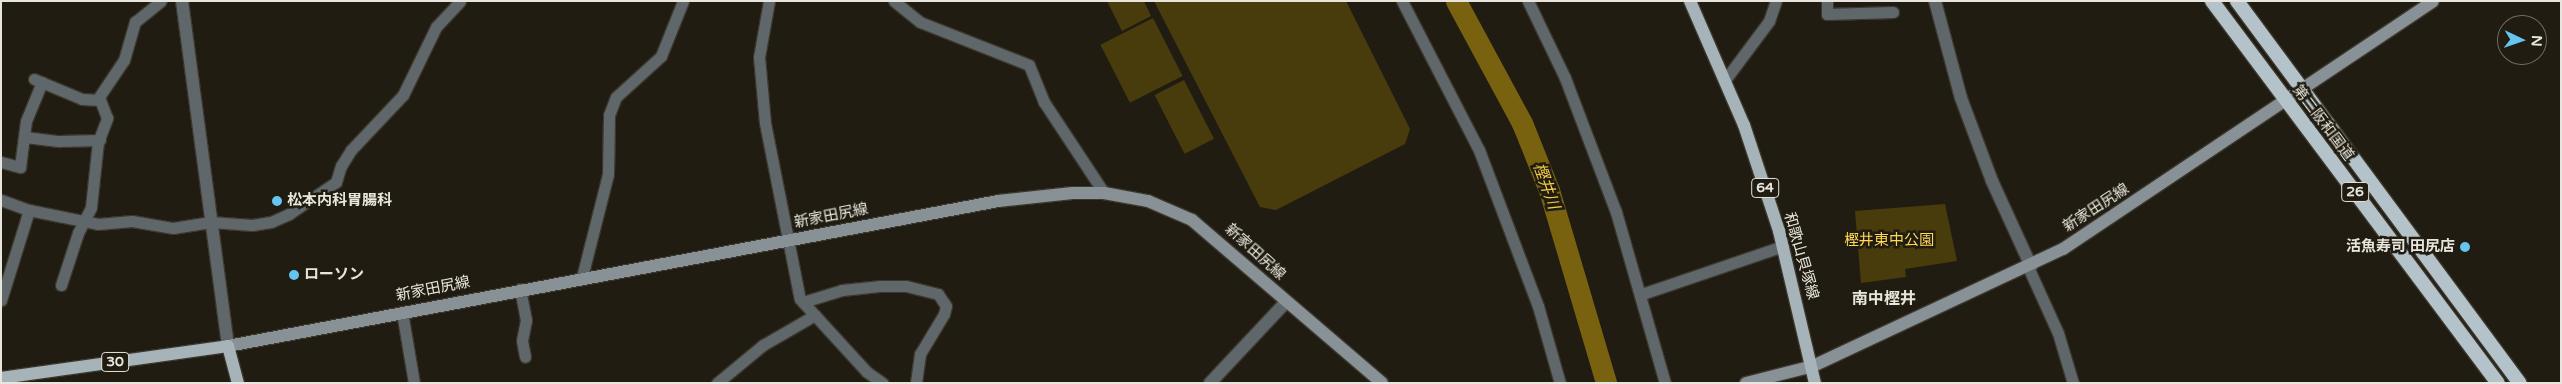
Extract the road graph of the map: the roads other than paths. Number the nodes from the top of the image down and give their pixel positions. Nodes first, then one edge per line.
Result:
1 (161, 1) edge
2 (182, 1) edge
3 (460, 1) edge
4 (683, 1) edge
5 (769, 1) edge
6 (894, 1) edge
7 (1402, 1) edge
8 (1528, 1) edge
9 (1690, 1) edge
10 (1776, 1) edge
11 (1827, 1) edge
12 (1935, 1) edge
13 (2212, 1) edge
14 (2237, 1) edge
15 (2434, 1) edge
16 (1893, 12) dead end
17 (1725, 80) junction
18 (2303, 91) junction
19 (100, 100) junction
20 (2287, 102) junction
21 (25, 137) junction
22 (100, 140) junction
23 (1, 162) edge
24 (1104, 193) junction
25 (1, 200) edge
26 (29, 210) junction
27 (211, 222) junction
28 (85, 223) junction
29 (786, 241) junction
30 (1783, 246) junction
31 (2029, 266) junction
32 (582, 277) junction
33 (61, 285) dead end
34 (520, 289) junction
35 (1642, 294) junction
36 (1, 300) edge
37 (803, 302) junction
38 (1286, 302) junction
39 (402, 312) junction
40 (815, 314) junction
41 (228, 346) junction
42 (525, 358) dead end
43 (1813, 366) junction
44 (1, 378) edge
45 (238, 383) edge
46 (414, 383) edge
47 (717, 383) edge
48 (883, 383) edge
49 (916, 383) edge
50 (1210, 383) edge
51 (1382, 383) edge
52 (1560, 383) edge
53 (1665, 383) edge
54 (1746, 383) edge
55 (1815, 383) edge
56 (2073, 383) edge
57 (2498, 383) edge
58 (2520, 383) edge

1 - 19 street
2 - 27 street
3 - 27 street
4 - 32 street
5 - 29 street
6 - 24 street
7 - 52 street
8 - 35 street
9 - 17 main road, 和歌山貝塚線 / 64
10 - 17 street
11 - 16 street
12 - 31 street
13 - 20 highway, 第二阪和国道 / 26
14 - 18 highway, 第二阪和国道 / 26
15 - 18 main road, 新家田尻線
17 - 30 main road, 和歌山貝塚線 / 64
18 - 20 main road, 新家田尻線
18 - 58 highway, 第二阪和国道 / 26
19 - 21 street
19 - 22 street
20 - 31 main road, 新家田尻線
20 - 57 highway, 第二阪和国道 / 26
21 - 22 street
21 - 23 street
22 - 28 street
24 - 29 main road, 新家田尻線
24 - 38 main road, 新家田尻線
25 - 26 street
26 - 28 street
26 - 36 street
27 - 28 street
27 - 41 street
28 - 33 street
29 - 32 main road, 新家田尻線
29 - 37 street
30 - 35 street
30 - 43 main road, 和歌山貝塚線 / 64
31 - 43 main road, 新家田尻線
31 - 56 street
32 - 34 main road, 新家田尻線
34 - 39 main road, 新家田尻線
34 - 42 street
35 - 53 street
37 - 40 street
37 - 49 street
38 - 50 street
38 - 51 main road, 新家田尻線
39 - 41 main road, 新家田尻線
39 - 46 street
40 - 47 street
40 - 48 street
41 - 44 main road, 30
41 - 45 main road
43 - 54 main road, 新家田尻線
43 - 55 main road, 和歌山貝塚線 / 64

